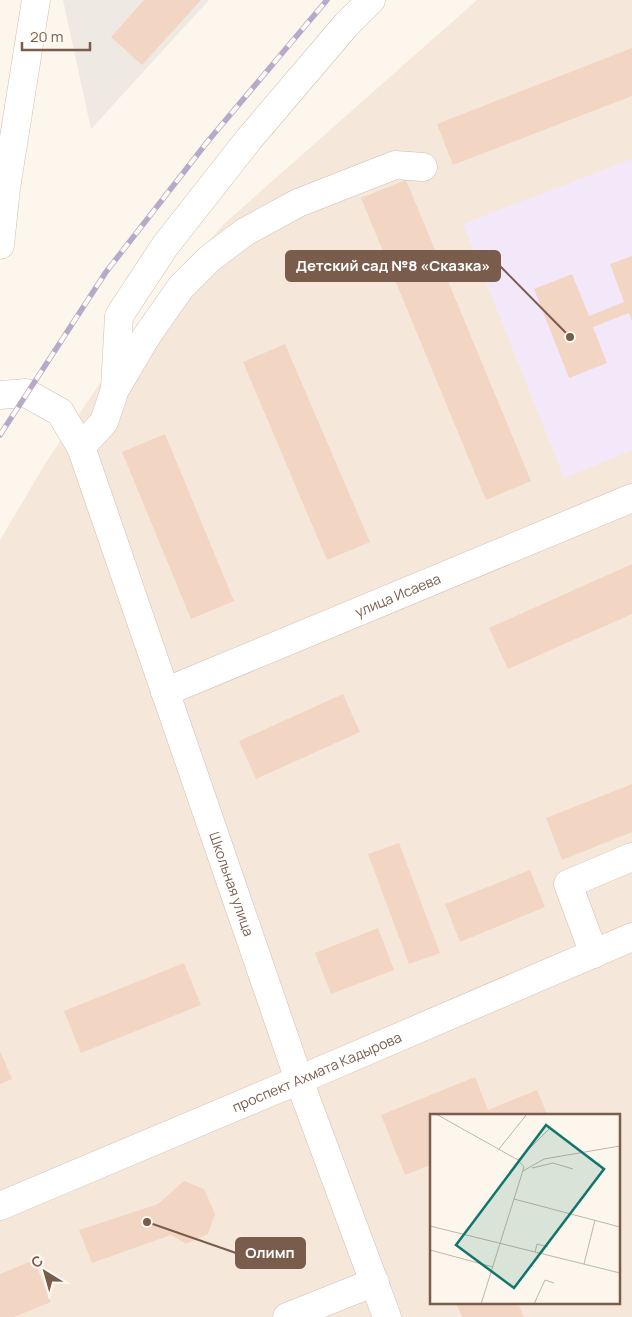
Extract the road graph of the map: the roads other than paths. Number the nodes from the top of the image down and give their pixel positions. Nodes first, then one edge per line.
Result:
1 (36, 0) edge
2 (370, 0) edge
3 (423, 167) dead end
4 (0, 245) edge
5 (115, 389) junction
6 (0, 395) edge
7 (81, 448) junction
8 (632, 498) edge
9 (165, 692) junction
10 (632, 856) edge
11 (632, 937) edge
12 (594, 954) junction
13 (299, 1080) junction
14 (0, 1206) edge
15 (374, 1282) junction
16 (287, 1317) edge
17 (387, 1317) edge

1 - 4 street
2 - 5 street
3 - 5 street
5 - 7 street
6 - 7 street, Школьная улица
7 - 9 street, Школьная улица
8 - 9 street, улица Исаева
9 - 13 street, Школьная улица
10 - 12 street
11 - 12 street, проспект Ахмата Кадырова
12 - 13 street, проспект Ахмата Кадырова
13 - 14 street, проспект Ахмата Кадырова
13 - 15 street, Школьная улица
15 - 16 street
15 - 17 street, Школьная улица

